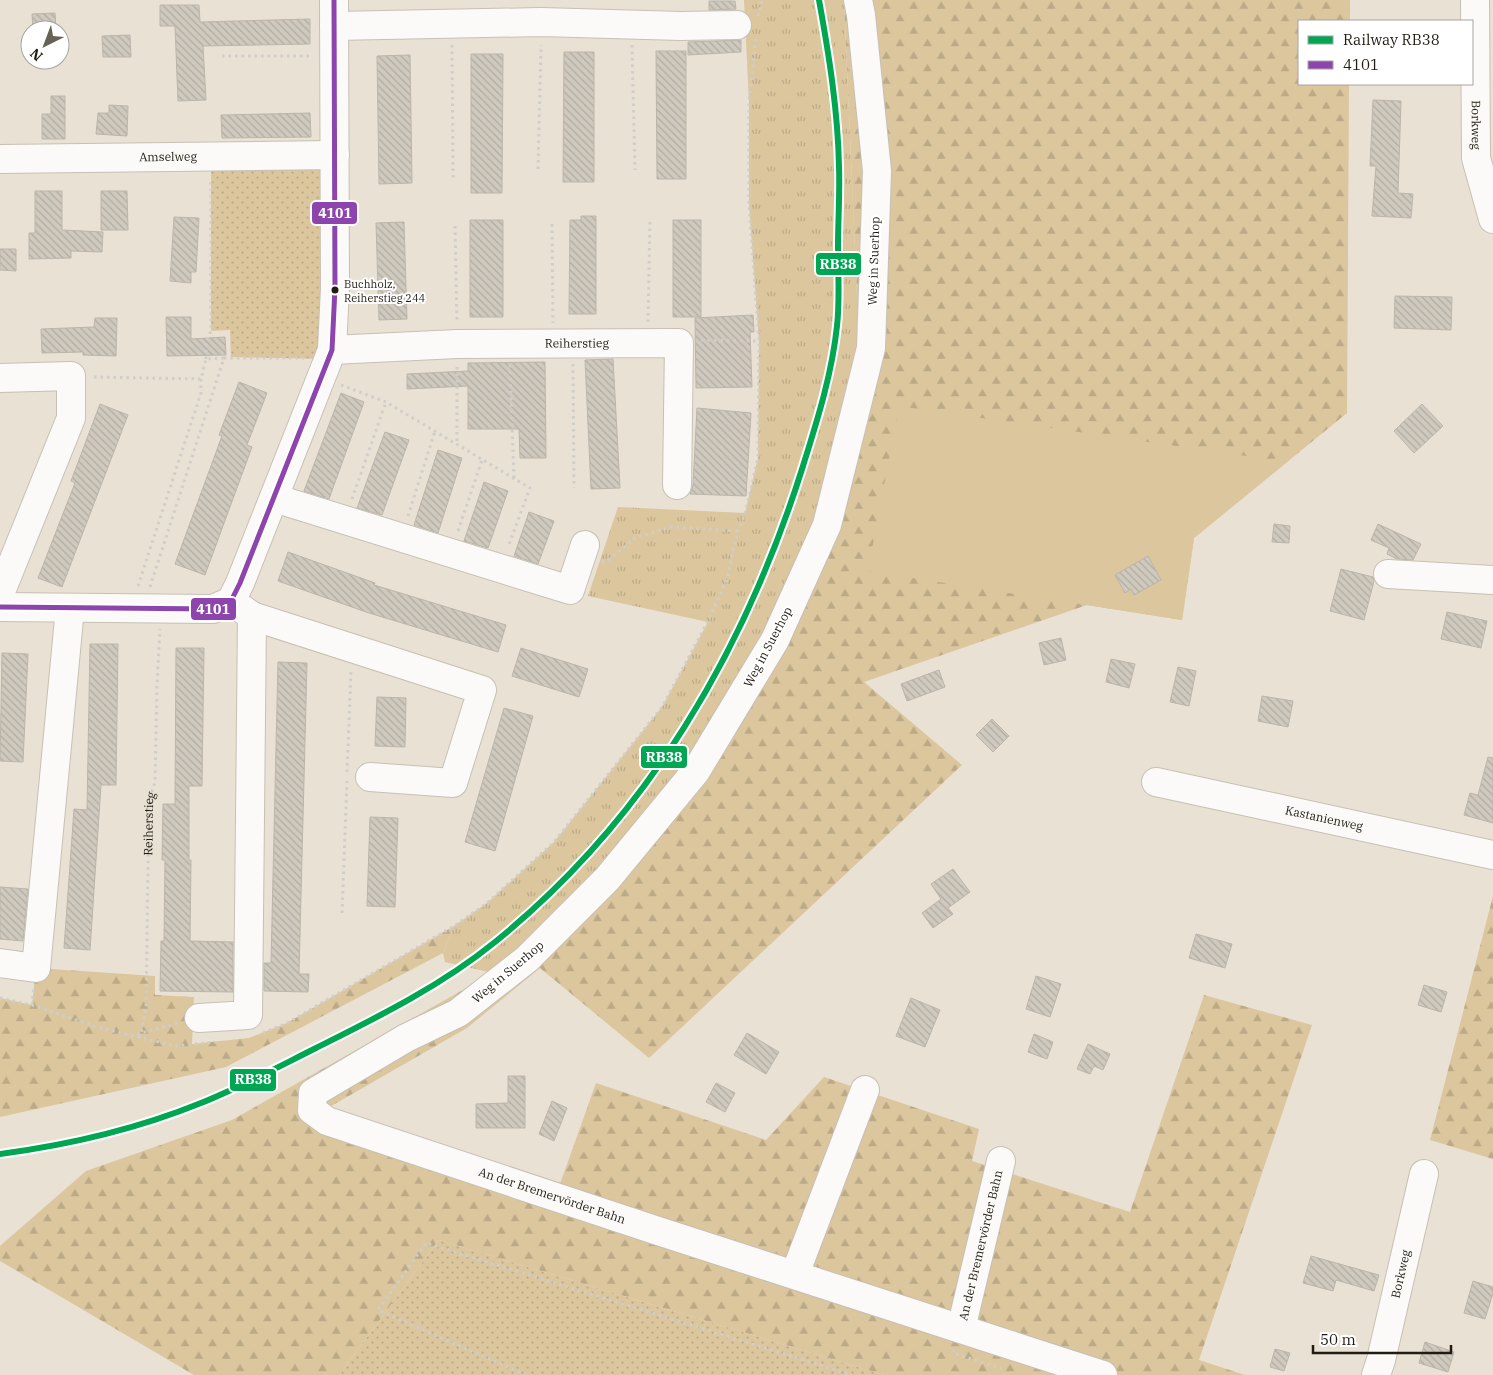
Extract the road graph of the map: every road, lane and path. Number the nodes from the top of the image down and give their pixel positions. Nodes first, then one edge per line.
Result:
1 (762, 0) edge
2 (858, 0) edge
3 (1475, 0) edge
4 (334, 13) edge
5 (541, 22) junction
6 (451, 24) junction
7 (632, 24) junction
8 (750, 26) junction
9 (222, 56) dead end
10 (334, 56) junction
11 (335, 155) junction
12 (211, 157) junction
13 (0, 159) edge
14 (538, 169) dead end
15 (635, 170) dead end
16 (452, 179) dead end
17 (1493, 219) edge
18 (650, 220) dead end
19 (552, 224) dead end
20 (455, 226) dead end
21 (760, 341) junction
22 (648, 343) junction
23 (679, 343) junction
24 (457, 344) junction
25 (509, 344) junction
26 (563, 344) junction
27 (224, 358) junction
28 (206, 359) junction
29 (327, 362) junction
30 (70, 376) junction
31 (0, 378) edge
32 (201, 379) junction
33 (386, 402) junction
34 (434, 432) junction
35 (457, 445) junction
36 (482, 460) junction
37 (514, 479) junction
38 (677, 485) dead end
39 (574, 488) dead end
40 (274, 498) junction
41 (345, 520) junction
42 (738, 531) junction
43 (401, 538) junction
44 (585, 545) dead end
45 (450, 553) junction
46 (500, 569) junction
47 (576, 572) junction
48 (1388, 574) dead end
49 (1493, 580) edge
50 (0, 594) edge
51 (0, 607) edge
52 (70, 608) junction
53 (145, 608) junction
54 (242, 608) junction
55 (370, 777) dead end
56 (1156, 782) dead end
57 (1493, 855) edge
58 (0, 963) edge
59 (0, 998) edge
60 (199, 1018) joint
61 (252, 1025) junction
62 (140, 1036) junction
63 (220, 1041) dead end
64 (865, 1090) dead end
65 (312, 1110) joint
66 (1001, 1162) dead end
67 (1424, 1174) dead end
68 (795, 1274) junction
69 (961, 1329) junction
70 (526, 1375) edge
71 (852, 1375) edge
72 (1103, 1375) edge
73 (1376, 1375) edge

1 - 8 path
2 - 65 street, Weg in Suerhop
3 - 17 street, Borkweg
4 - 6 street
4 - 10 street
5 - 6 street
5 - 7 street
5 - 14 path
6 - 16 path
7 - 8 street
7 - 15 path
8 - 21 path
9 - 10 path
10 - 11 street
11 - 12 street, Amselweg
11 - 29 street
12 - 13 street, Amselweg
12 - 28 path
18 - 22 path
19 - 26 path
20 - 24 path
21 - 23 path
21 - 42 path
22 - 23 street, Reiherstieg
22 - 26 street, Reiherstieg
23 - 38 street
24 - 25 street, Reiherstieg
24 - 29 street, Reiherstieg
24 - 35 path
25 - 26 street, Reiherstieg
25 - 37 path
26 - 39 path
27 - 28 path
27 - 29 path
27 - 53 path
28 - 32 path
29 - 33 path
29 - 40 street
30 - 31 street
30 - 32 path
30 - 50 street
32 - 53 path
33 - 34 path
33 - 41 path
34 - 35 path
34 - 43 path
35 - 36 path
36 - 37 path
36 - 45 path
37 - 46 path
40 - 41 street
40 - 54 street
41 - 43 street
42 - 47 path
42 - 61 path
43 - 45 street
44 - 47 street
45 - 46 street
46 - 47 street
48 - 49 street
51 - 52 street
52 - 53 street
52 - 58 street
53 - 54 street
53 - 62 path, Reiherstieg
54 - 55 street
54 - 61 street
56 - 57 street, Kastanienweg
59 - 62 path
60 - 61 street
60 - 62 path
62 - 63 path
64 - 68 street
65 - 68 street, An der Bremervörder Bahn
66 - 69 street, An der Bremervörder Bahn
67 - 73 street, Borkweg
68 - 69 street, An der Bremervörder Bahn
69 - 72 street, An der Bremervörder Bahn
70 - 71 path

